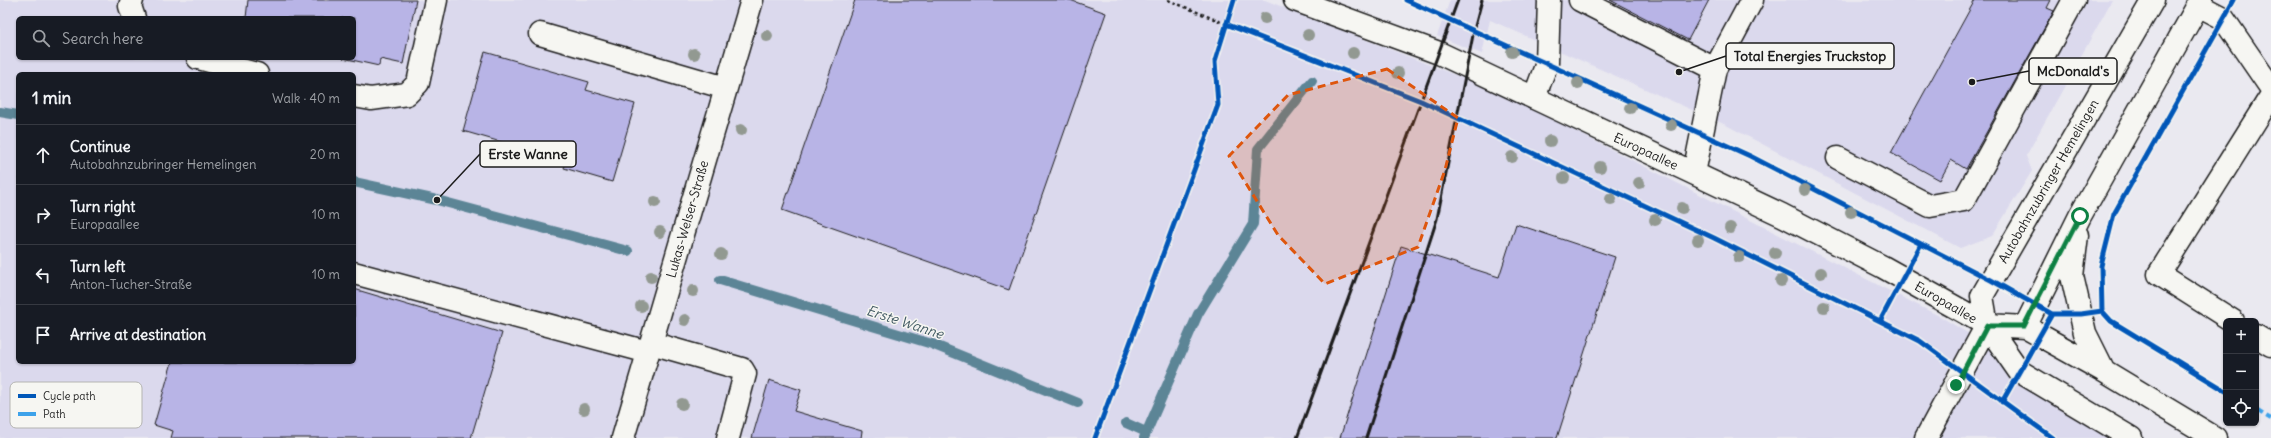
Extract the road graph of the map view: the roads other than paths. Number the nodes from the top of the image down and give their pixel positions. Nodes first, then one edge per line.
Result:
1 (132, 0) edge
2 (436, 0) edge
3 (752, 0) edge
4 (1295, 0) edge
5 (1549, 0) edge
6 (1580, 0) edge
7 (1752, 0) edge
8 (2074, 0) edge
9 (2153, 0) edge
10 (2199, 2) edge
11 (133, 16) edge
12 (540, 34) dead end
13 (205, 60) edge
14 (1715, 69) junction
15 (250, 72) edge
16 (726, 88) junction
17 (2271, 88) edge
18 (356, 96) edge
19 (2271, 96) edge
20 (1534, 98) junction
21 (1838, 158) dead end
22 (1694, 173) junction
23 (2080, 216) junction
24 (356, 274) edge
25 (2228, 318) edge
26 (1987, 326) junction
27 (2024, 326) junction
28 (2259, 338) edge
29 (2271, 345) edge
30 (650, 348) junction
31 (2104, 371) junction
32 (623, 438) edge
33 (728, 438) edge
34 (1926, 438) edge
35 (2131, 438) edge
36 (2215, 438) edge

1 - 11 street
2 - 18 street
3 - 16 street, Lukas-Welser-Straße
4 - 20 street, Europaallee
5 - 20 street
6 - 14 street
7 - 14 street
8 - 21 street
9 - 26 street, Autobahnzubringer Hemelingen
10 - 17 street
10 - 23 street
12 - 16 street
13 - 15 street
14 - 22 street
16 - 30 street, Lukas-Welser-Straße
19 - 25 street
20 - 22 street, Europaallee
22 - 26 street, Europaallee
23 - 27 street
23 - 31 street
24 - 30 street
26 - 27 street, Europaallee
26 - 34 street
26 - 35 street, Europaallee
27 - 31 street, Europaallee
28 - 29 street
30 - 32 street, Lukas-Welser-Straße
30 - 33 street
31 - 36 street, Europaallee

